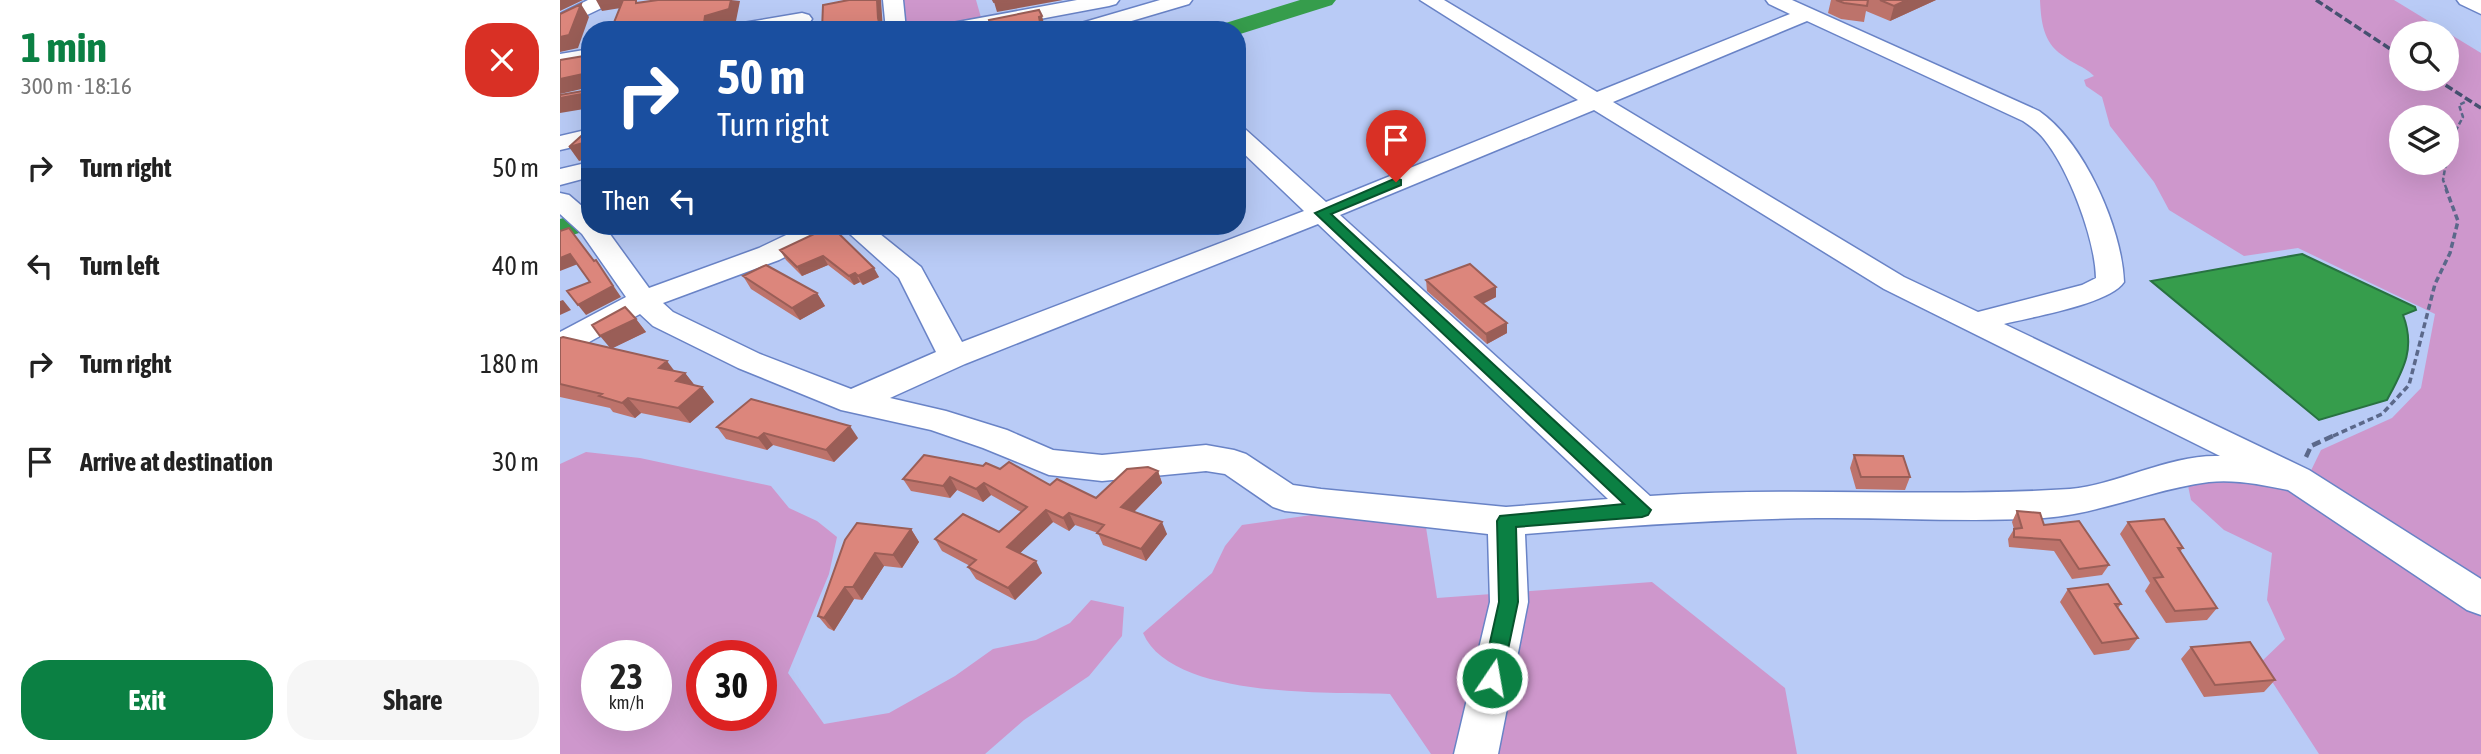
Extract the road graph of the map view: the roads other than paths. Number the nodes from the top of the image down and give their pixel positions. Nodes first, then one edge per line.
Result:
1 (603, 0) edge
2 (893, 0) edge
3 (985, 0) edge
4 (1182, 0) edge
5 (1430, 0) edge
6 (1776, 0) edge
7 (2467, 0) edge
8 (2481, 8) edge
9 (1120, 13) edge
10 (1807, 14) junction
11 (802, 16) edge
12 (779, 21) edge
13 (895, 21) edge
14 (991, 21) edge
15 (1005, 21) edge
16 (1100, 21) edge
17 (560, 22) edge
18 (581, 56) edge
19 (560, 60) edge
20 (1596, 101) junction
21 (581, 137) edge
22 (1246, 142) edge
23 (560, 143) edge
24 (581, 171) edge
25 (560, 177) edge
26 (1322, 213) junction
27 (593, 235) edge
28 (808, 235) edge
29 (865, 235) edge
30 (643, 300) junction
31 (1973, 323) junction
32 (560, 345) edge
33 (954, 358) junction
34 (852, 402) junction
35 (2297, 479) junction
36 (1642, 510) junction
37 (1506, 521) junction
38 (2481, 599) edge
39 (1476, 754) edge

1 - 17 street
2 - 13 street
3 - 14 street
4 - 9 street
5 - 20 street
6 - 10 street
7 - 8 street
9 - 15 street
9 - 16 street
10 - 20 street
10 - 31 street
11 - 12 street
18 - 19 street
20 - 26 street
20 - 31 street
21 - 23 street
22 - 26 street
24 - 25 street
26 - 33 street
26 - 36 street
27 - 30 street
28 - 30 street
29 - 33 street
30 - 32 street
30 - 34 street
31 - 35 street
33 - 34 street
34 - 37 street
35 - 36 street
35 - 38 street
36 - 37 street
37 - 39 street

